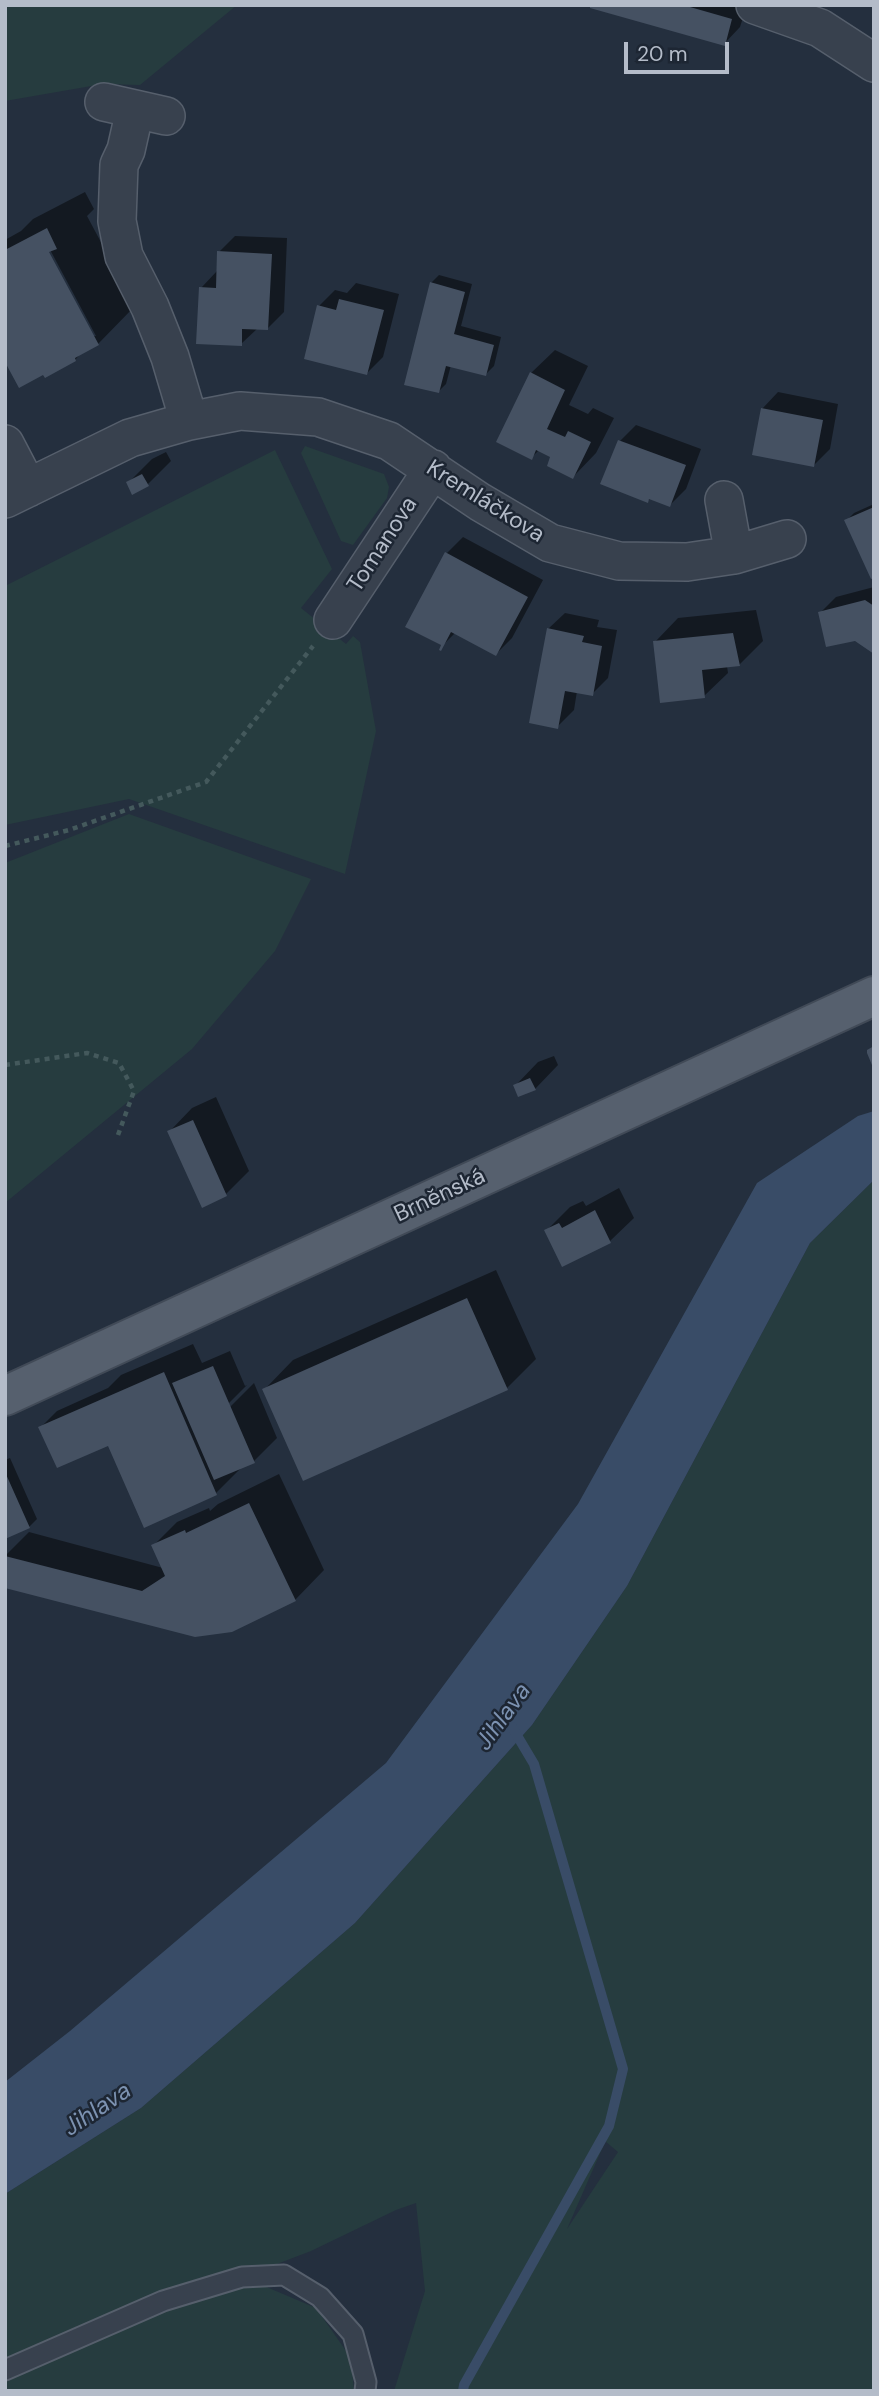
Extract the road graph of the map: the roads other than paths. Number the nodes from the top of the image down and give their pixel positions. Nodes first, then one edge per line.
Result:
1 (755, 5) edge
2 (874, 63) edge
3 (135, 109) dead end
4 (189, 421) junction
5 (5, 444) edge
6 (433, 470) junction
7 (17, 494) edge
8 (724, 500) dead end
9 (787, 539) dead end
10 (734, 555) junction
11 (333, 620) road end
12 (874, 996) edge
13 (5, 1396) edge
14 (5, 2370) edge
15 (365, 2391) edge

1 - 2 street
3 - 4 street
4 - 6 street, Kremláčkova
4 - 7 street, Kremláčkova
5 - 7 street
6 - 10 street, Kremláčkova
6 - 11 street, Tomanova
8 - 10 street
9 - 10 street, Kremláčkova
12 - 13 main road, Brněnská
14 - 15 lane

